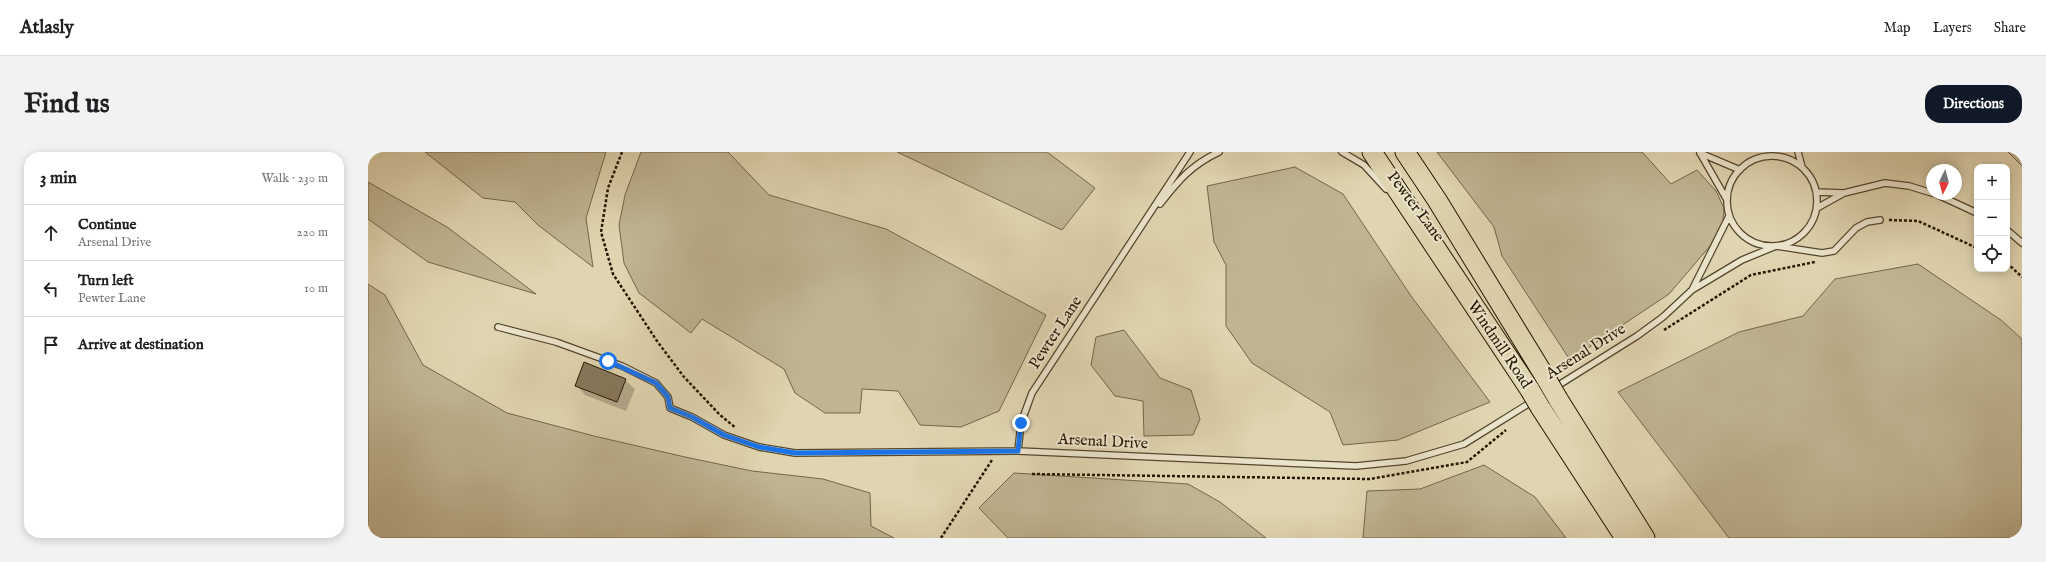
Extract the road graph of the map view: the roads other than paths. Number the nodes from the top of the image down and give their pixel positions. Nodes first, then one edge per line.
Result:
1 (1190, 152) edge
2 (1219, 152) edge
3 (1342, 152) edge
4 (1372, 152) edge
5 (1406, 152) edge
6 (1699, 152) edge
7 (1765, 152) edge
8 (1798, 152) edge
9 (1761, 158) junction
10 (1802, 167) junction
11 (1740, 170) junction
12 (1926, 191) edge
13 (1390, 192) dead end
14 (1817, 192) junction
15 (1844, 193) junction
16 (1727, 200) junction
17 (1949, 200) edge
18 (1399, 205) dead end
19 (1817, 208) junction
20 (1974, 212) edge
21 (1729, 216) junction
22 (1880, 220) dead end
23 (2010, 232) edge
24 (1133, 237) junction
25 (2022, 242) edge
26 (1776, 246) junction
27 (1459, 285) junction
28 (1692, 290) junction
29 (498, 327) dead end
30 (1544, 394) junction
31 (1018, 451) junction
32 (1625, 538) edge
33 (1645, 538) edge

1 - 24 lane, Pewter Lane
2 - 24 lane, Pewter Lane
3 - 13 lane, Pewter Lane
4 - 27 highway, Windmill Road
5 - 30 highway, Windmill Road
6 - 11 lane
6 - 16 lane
7 - 9 lane
8 - 10 lane
9 - 10 lane
9 - 11 lane
10 - 14 lane
11 - 16 lane
12 - 15 lane
14 - 15 lane
14 - 19 lane
15 - 19 lane
16 - 21 lane
17 - 20 lane
18 - 27 lane, Pewter Lane
19 - 26 lane
21 - 26 lane
21 - 28 lane, Arsenal Drive
22 - 26 lane
23 - 25 lane
24 - 31 lane, Pewter Lane
26 - 28 lane, Arsenal Drive
27 - 30 highway, Windmill Road
28 - 30 lane, Arsenal Drive
29 - 31 lane, Arsenal Drive
30 - 31 lane, Arsenal Drive
30 - 32 highway, Windmill Road
30 - 33 highway, Windmill Road

